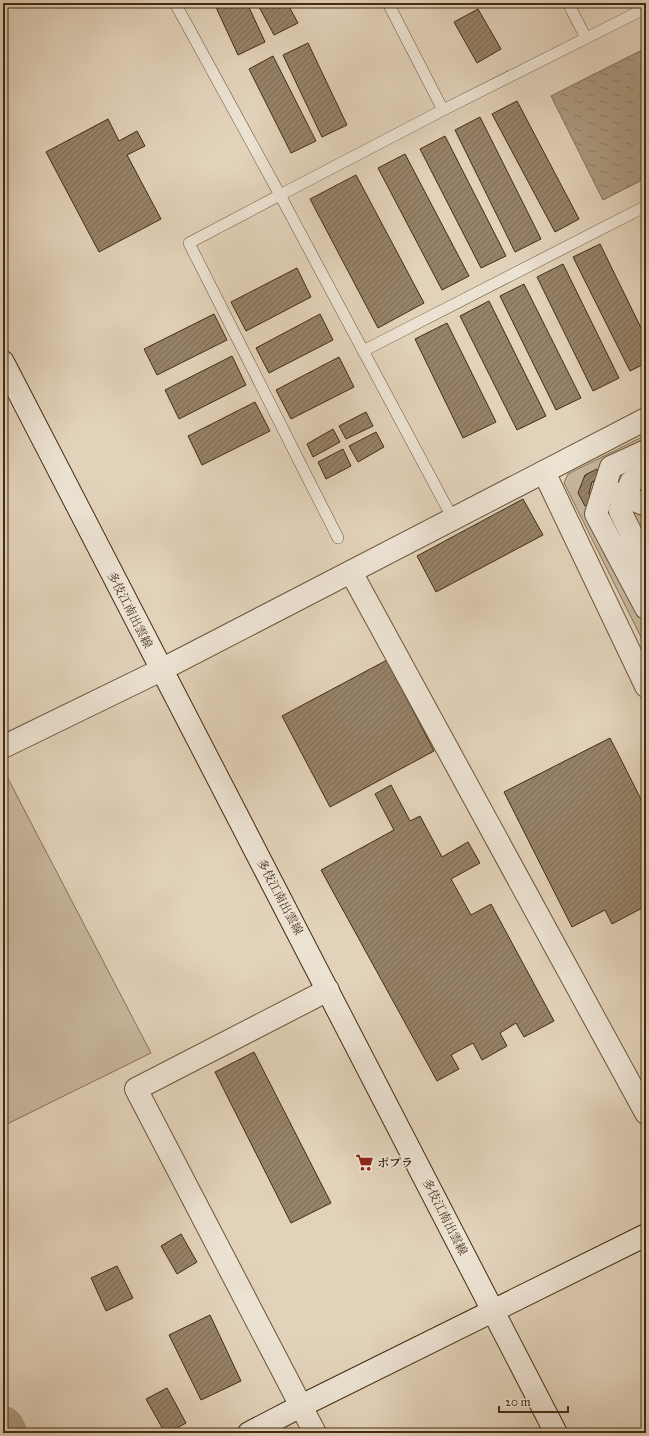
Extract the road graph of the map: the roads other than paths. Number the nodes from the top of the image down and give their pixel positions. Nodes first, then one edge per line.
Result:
1 (175, 3) edge
2 (388, 3) edge
3 (568, 3) edge
4 (646, 8) edge
5 (586, 38) junction
6 (443, 110) junction
7 (280, 195) junction
8 (646, 206) edge
9 (363, 351) junction
10 (3, 362) edge
11 (646, 419) edge
12 (643, 468) edge
13 (544, 472) junction
14 (604, 489) junction
15 (642, 508) edge
16 (453, 519) junction
17 (609, 536) junction
18 (338, 538) dead end
19 (643, 566) edge
20 (351, 572) junction
21 (646, 608) edge
22 (161, 670) junction
23 (646, 686) edge
24 (3, 747) edge
25 (328, 990) junction
26 (646, 1112) edge
27 (646, 1235) edge
28 (494, 1311) junction
29 (301, 1406) junction
30 (249, 1433) edge
31 (314, 1433) edge
32 (556, 1433) edge

1 - 7 lane
2 - 6 lane
3 - 5 lane
4 - 5 lane
5 - 6 lane
6 - 7 lane
7 - 9 lane
7 - 18 lane
8 - 9 lane
9 - 16 lane
10 - 22 street, 多伎江南出雲線
11 - 13 street
12 - 14 street
12 - 15 street
13 - 16 street
13 - 23 street
14 - 15 street
14 - 17 street
15 - 17 street
15 - 19 street
16 - 20 street
17 - 19 street
19 - 21 street
20 - 22 street
20 - 26 street
22 - 24 street
22 - 25 street, 多伎江南出雲線
25 - 28 street, 多伎江南出雲線
25 - 29 street
27 - 28 street
28 - 29 street
28 - 32 street, 多伎江南出雲線
29 - 30 street
29 - 31 street

